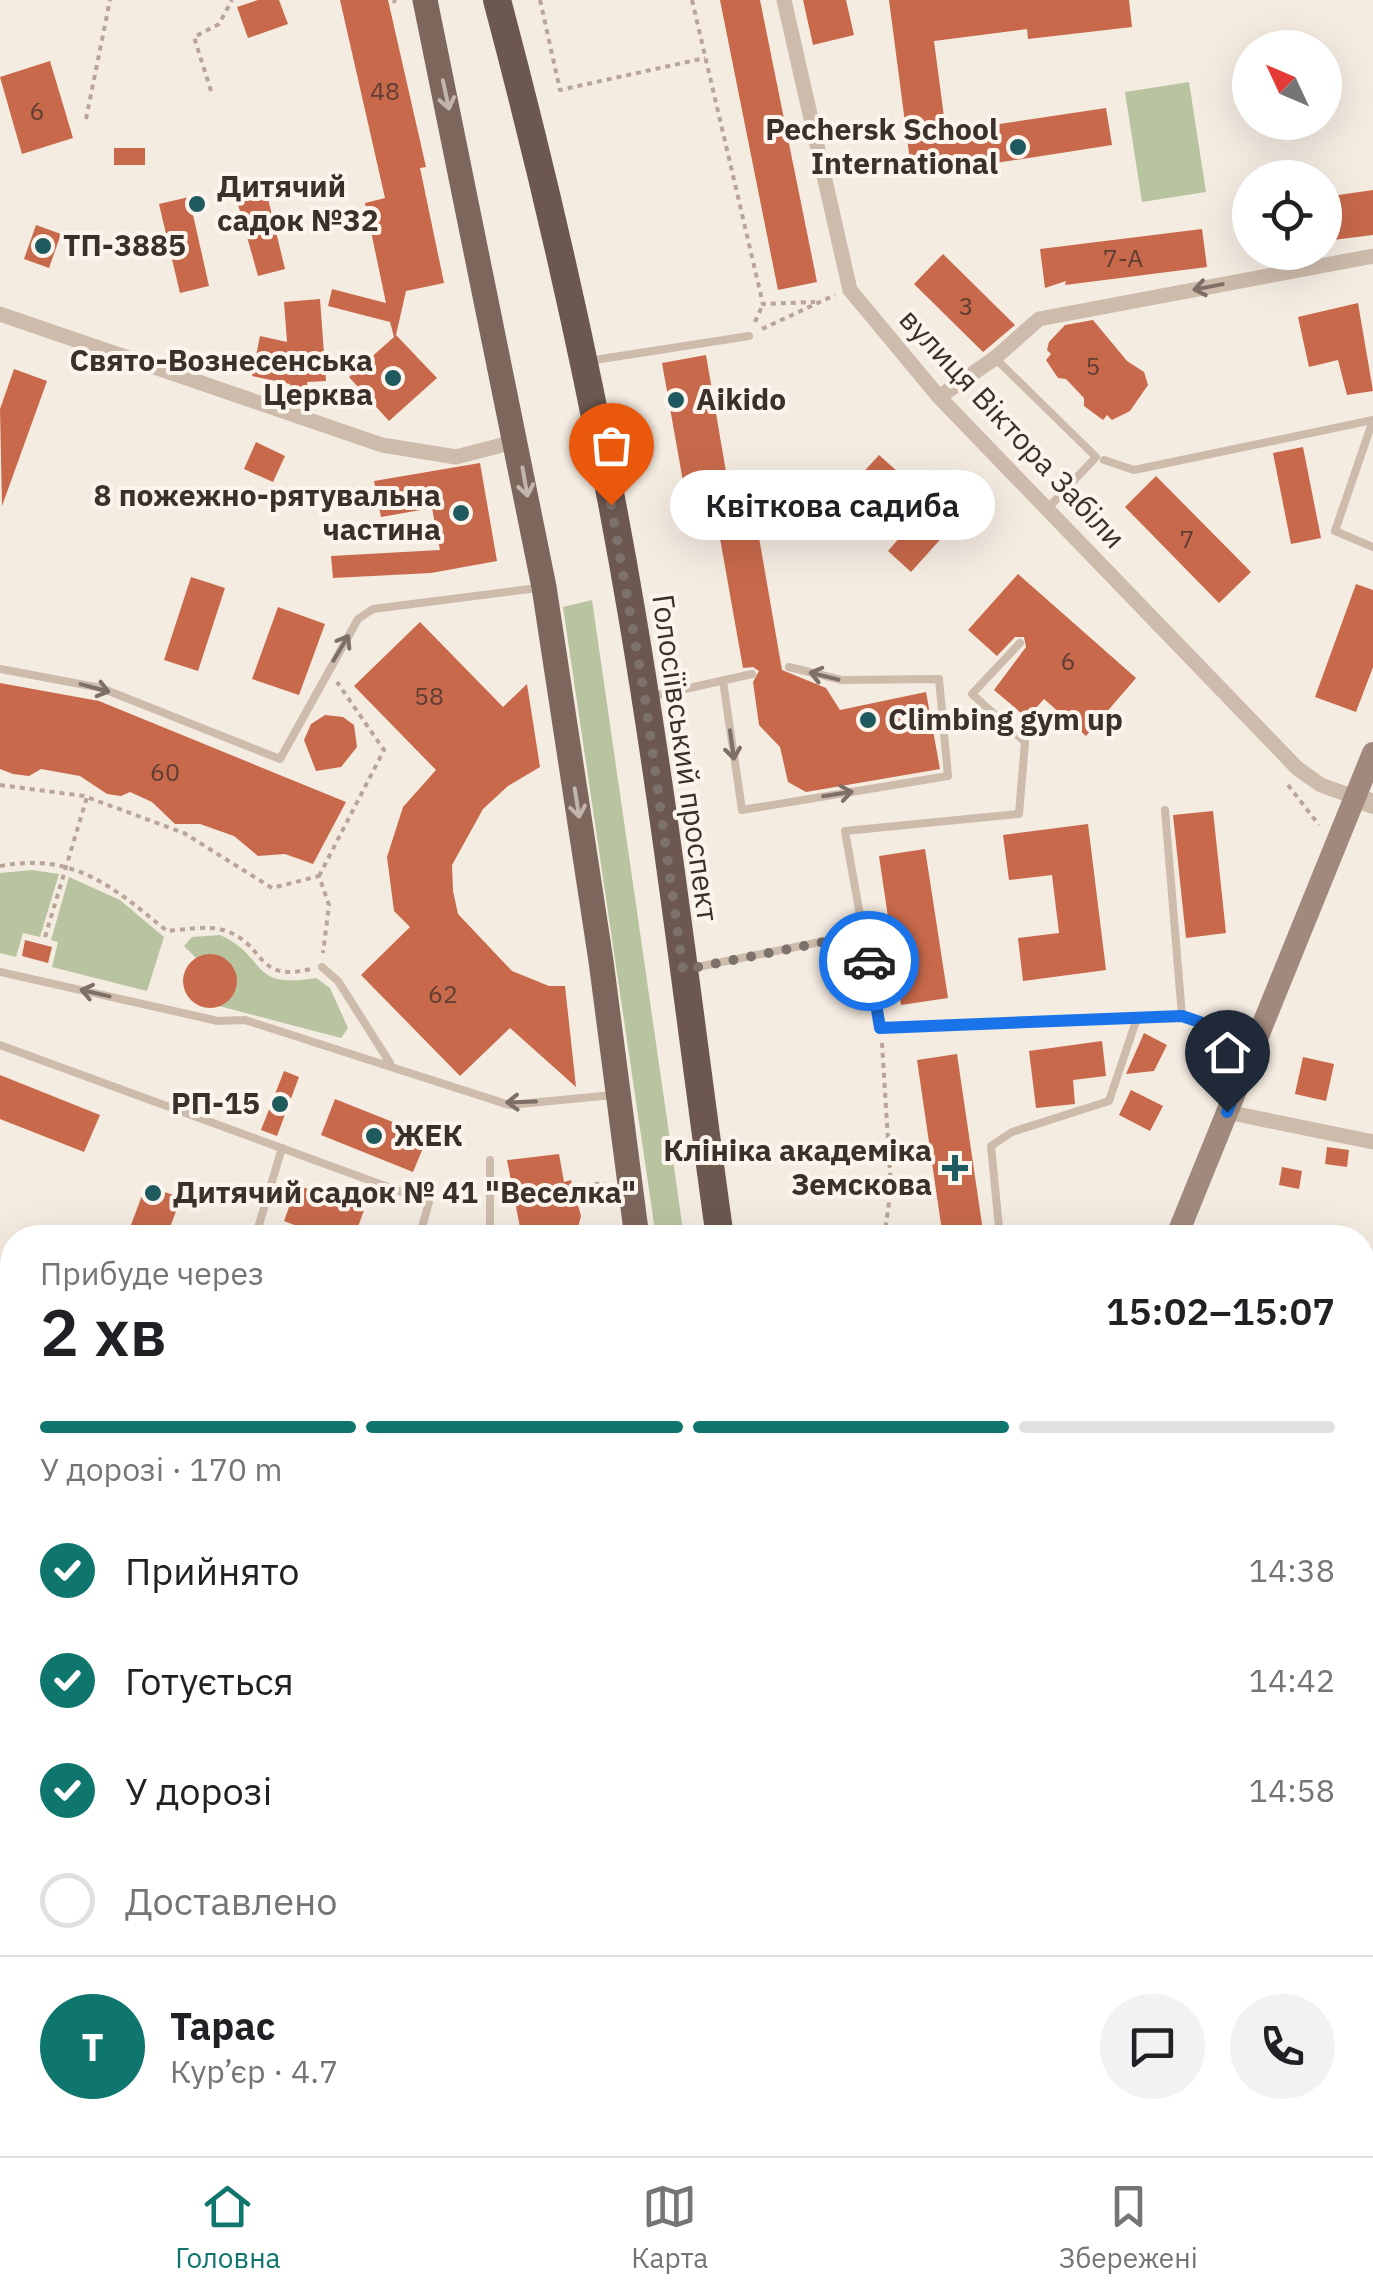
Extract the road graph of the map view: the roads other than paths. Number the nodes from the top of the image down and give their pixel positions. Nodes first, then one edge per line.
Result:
1 (425, 0) edge
2 (497, 0) edge
3 (784, 0) edge
4 (1373, 256) edge
5 (0, 314) edge
6 (749, 336) road end
7 (996, 358) junction
8 (584, 362) junction
9 (939, 397) junction
10 (1372, 422) edge
11 (518, 441) junction
12 (1104, 460) dead end
13 (1046, 510) junction
14 (1373, 547) edge
15 (544, 587) junction
16 (1020, 643) dead end
17 (788, 667) dead end
18 (0, 669) edge
19 (752, 674) dead end
20 (723, 681) junction
21 (645, 698) junction
22 (1373, 753) edge
23 (1365, 801) edge
24 (1165, 810) dead end
25 (864, 934) junction
26 (322, 967) road end
27 (683, 970) junction
28 (0, 972) edge
29 (194, 1003) dead end
30 (190, 1014) junction
31 (1182, 1016) junction
32 (1137, 1018) junction
33 (1256, 1041) junction
34 (0, 1046) edge
35 (390, 1063) junction
36 (618, 1095) junction
37 (1227, 1112) junction
38 (1373, 1142) edge
39 (282, 1148) junction
40 (490, 1160) dead end
41 (258, 1225) edge
42 (423, 1225) edge
43 (490, 1225) edge
44 (635, 1225) edge
45 (718, 1225) edge
46 (999, 1225) edge
47 (1181, 1225) edge

1 -> 11 main road
2 - 8 highway, Голосіївський проспект
3 - 9 street, вулиця Віктора Забіли
4 -> 7 street
5 - 11 street
6 - 8 lane
7 - 9 street
7 - 13 lane
8 - 21 highway, Голосіївський проспект
9 - 13 street, вулиця Віктора Забіли
10 - 12 lane
10 - 14 lane
11 -> 15 main road
13 - 23 street, вулиця Віктора Забіли
18 -> 15 lane
15 -> 36 main road
16 - 25 lane
20 -> 17 lane
19 - 20 lane
20 - 21 lane
21 - 27 highway, Голосіївський проспект
22 - 23 main road
23 - 33 main road
24 - 31 lane
25 - 27 lane
25 - 32 lane
26 - 35 lane
27 - 45 highway, Голосіївський проспект
30 -> 28 lane
29 - 30 lane
30 - 35 lane
31 - 32 lane
31 - 33 lane
32 - 46 lane
33 - 37 main road
34 - 39 lane
36 -> 35 lane
36 - 44 main road
37 - 38 street
37 - 47 main road
39 - 41 lane
39 - 42 lane
40 - 43 lane

